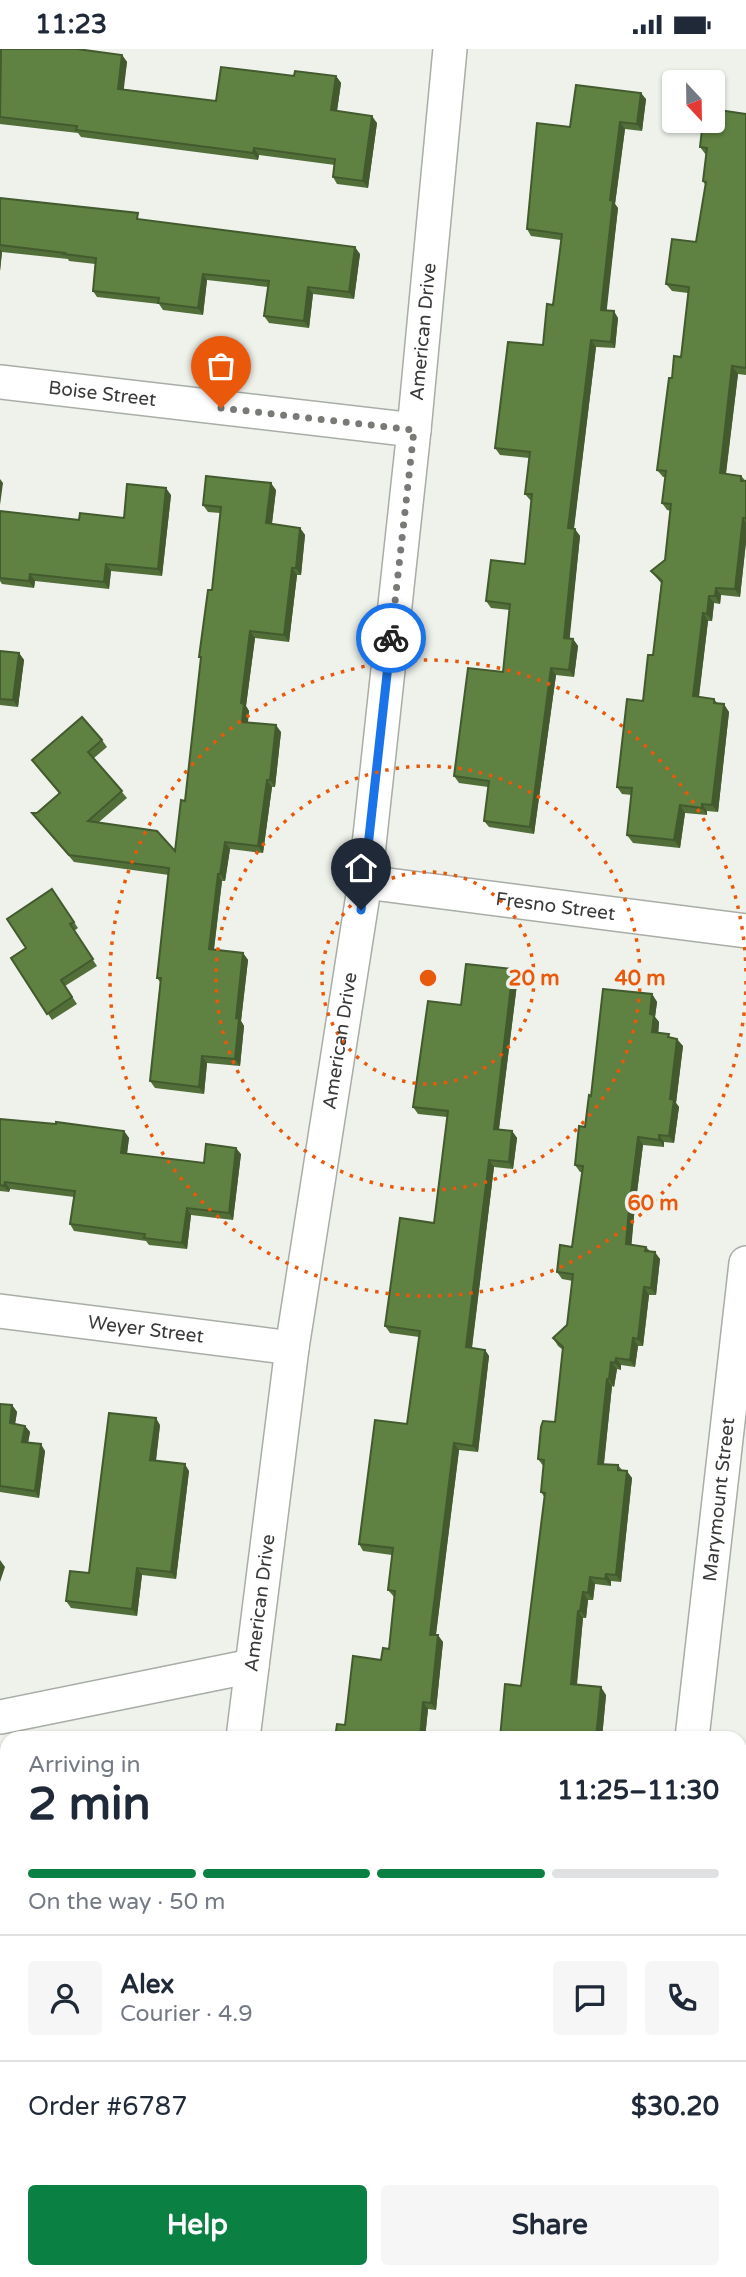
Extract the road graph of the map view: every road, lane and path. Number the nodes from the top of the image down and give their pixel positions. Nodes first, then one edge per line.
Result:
1 (450, 49) edge
2 (0, 382) edge
3 (414, 430) junction
4 (365, 882) junction
5 (746, 931) edge
6 (746, 1263) edge
7 (0, 1311) edge
8 (292, 1348) junction
9 (734, 1461) edge
10 (252, 1666) junction
11 (0, 1717) edge
12 (244, 1731) edge
13 (693, 1731) edge

1 - 3 street, American Drive
2 - 3 street, Boise Street
3 - 4 street, American Drive
4 - 5 street, Fresno Street
4 - 8 street, American Drive
6 - 9 street, Marymount Street
7 - 8 street, Weyer Street
8 - 10 street, American Drive
9 - 13 street, Marymount Street
10 - 11 street
10 - 12 street, American Drive

